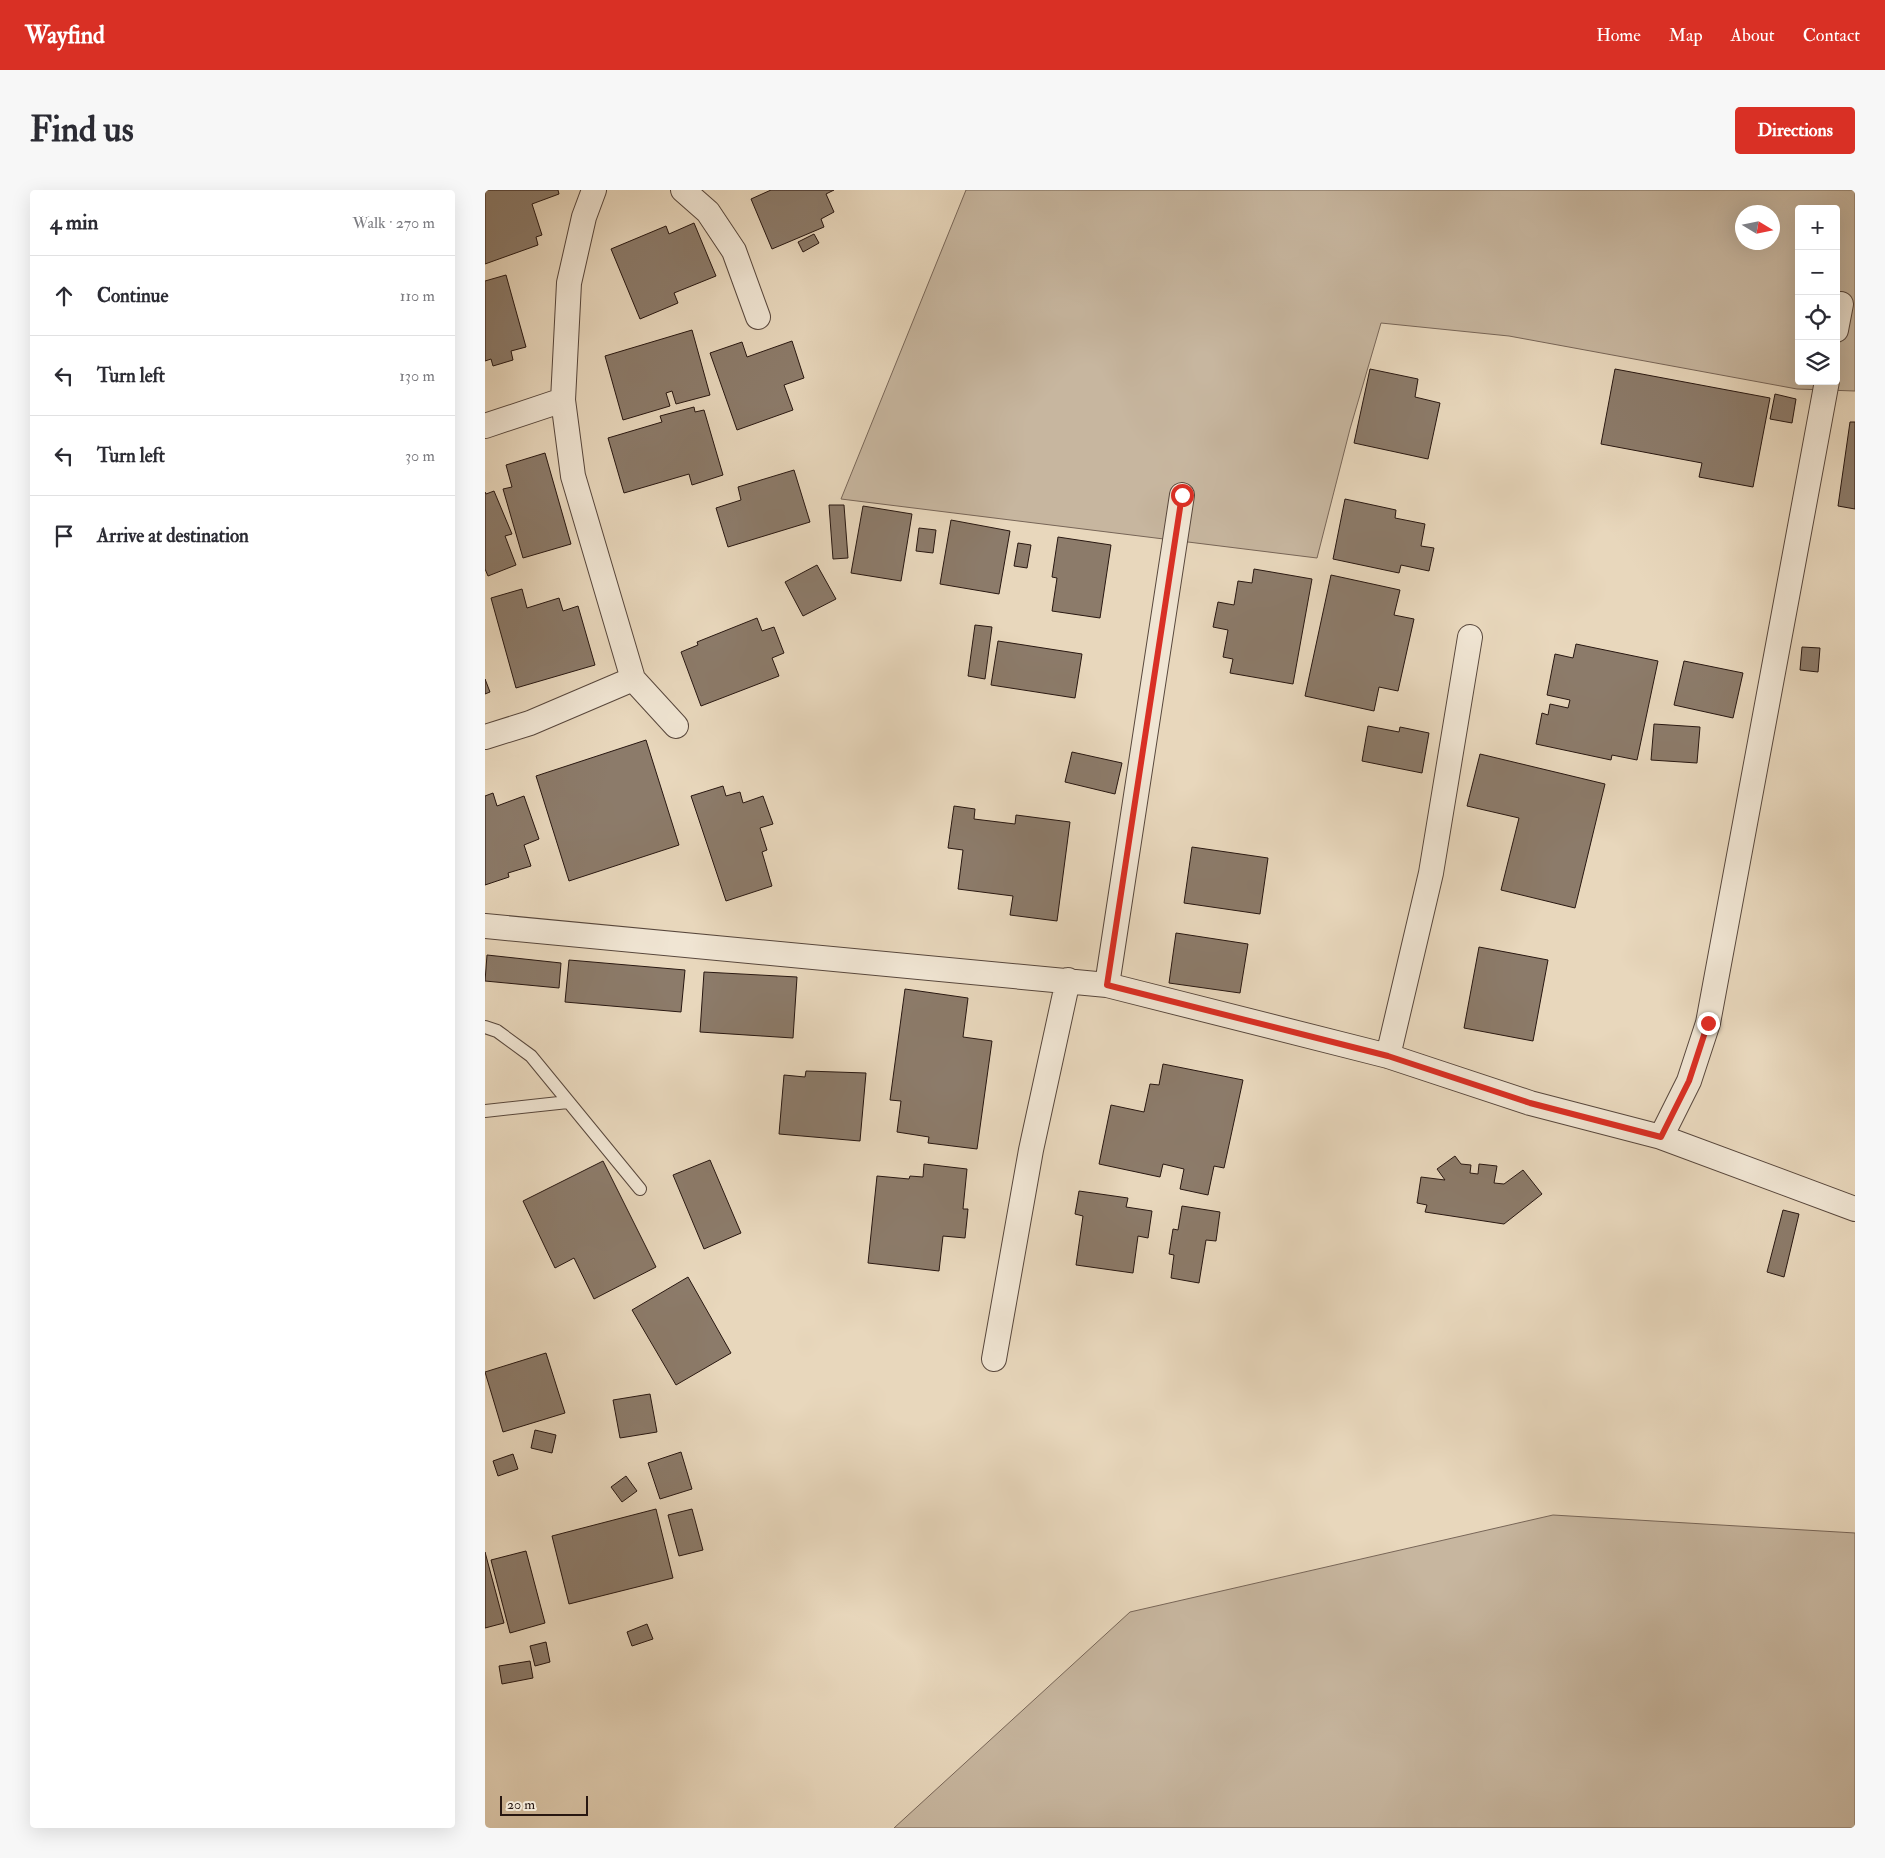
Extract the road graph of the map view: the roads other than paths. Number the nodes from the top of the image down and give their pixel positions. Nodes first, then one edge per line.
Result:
1 (594, 190) edge
2 (683, 190) edge
3 (1841, 304) dead end
4 (1840, 309) edge
5 (758, 317) dead end
6 (1826, 385) edge
7 (563, 400) junction
8 (485, 426) edge
9 (1182, 495) dead end
10 (1470, 637) dead end
11 (633, 679) junction
12 (676, 726) dead end
13 (485, 737) edge
14 (485, 926) edge
15 (1068, 980) junction
16 (1107, 985) junction
17 (485, 1027) edge
18 (1388, 1056) junction
19 (568, 1102) junction
20 (485, 1111) edge
21 (1661, 1137) junction
22 (640, 1189) dead end
23 (1855, 1209) edge
24 (994, 1359) dead end

1 - 7 street
2 - 5 street
3 - 4 street
6 - 21 street
7 - 8 street
7 - 11 street
9 - 16 street
10 - 18 street
11 - 12 street
11 - 13 street
14 - 15 street
15 - 16 street
15 - 24 street
16 - 18 street
17 - 19 lane
18 - 21 street
19 - 20 lane
19 - 22 lane
21 - 23 street

